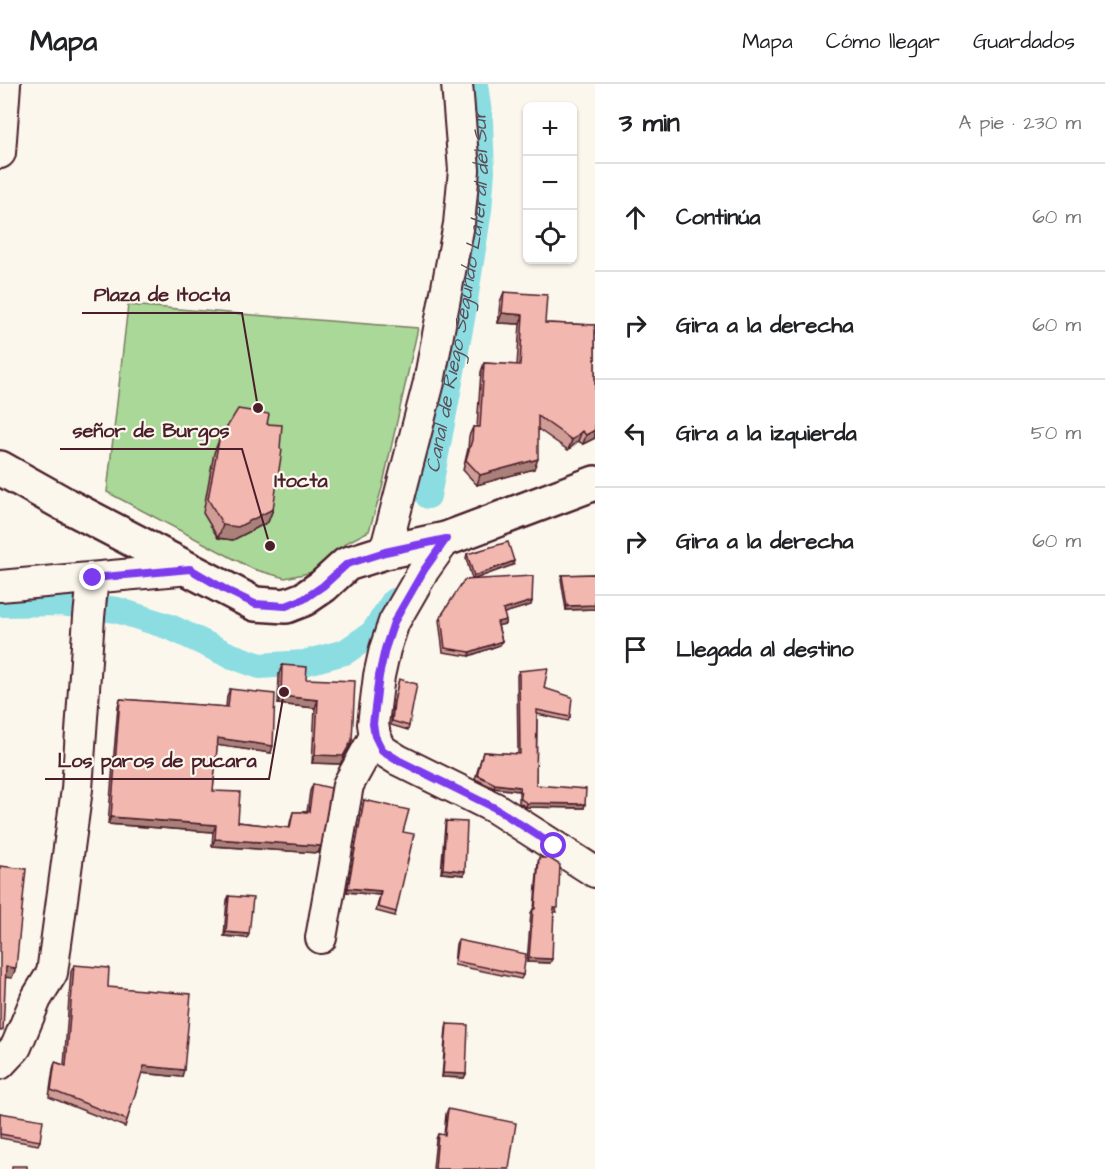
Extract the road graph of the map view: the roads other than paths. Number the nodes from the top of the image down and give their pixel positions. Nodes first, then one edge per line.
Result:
1 (5, 84) edge
2 (457, 84) edge
3 (0, 153) edge
4 (0, 468) edge
5 (595, 483) edge
6 (446, 539) junction
7 (385, 552) junction
8 (190, 569) junction
9 (0, 585) edge
10 (91, 595) junction
11 (375, 736) junction
12 (595, 872) edge
13 (321, 938) dead end
14 (0, 1064) edge

1 - 3 street
2 - 7 street
4 - 8 main road
5 - 6 main road
6 - 7 main road
6 - 11 street
7 - 8 main road
8 - 10 street
9 - 10 street
10 - 14 street
11 - 12 street
11 - 13 street

